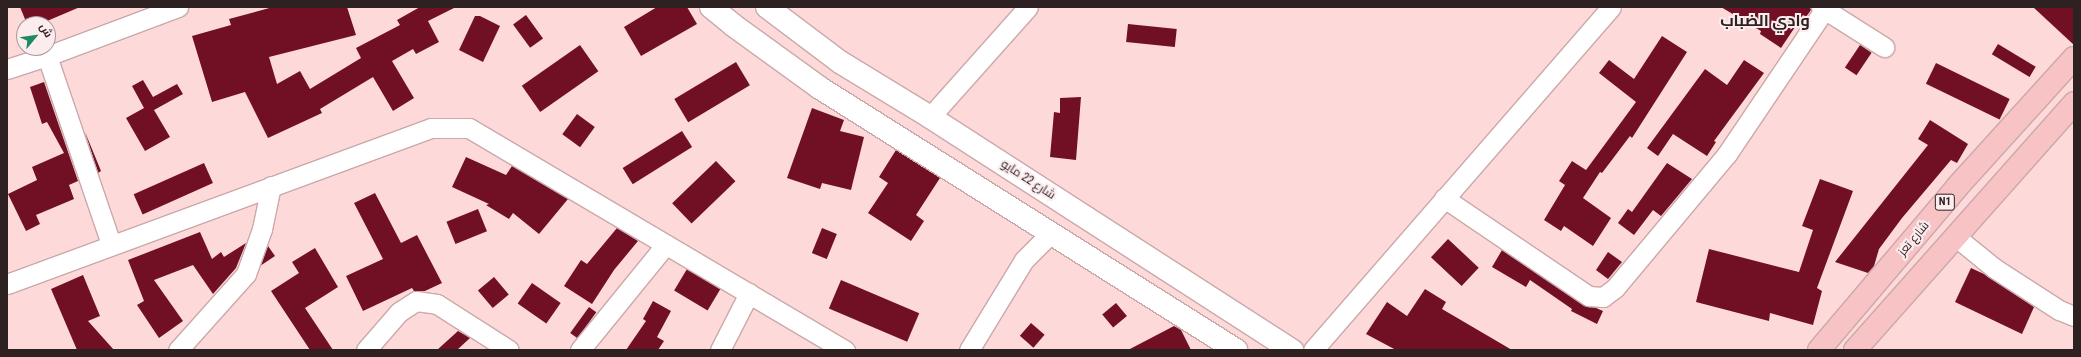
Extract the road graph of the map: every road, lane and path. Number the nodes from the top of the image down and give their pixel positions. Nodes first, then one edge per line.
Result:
1 (178, 7) edge
2 (711, 7) edge
3 (767, 7) edge
4 (1028, 7) edge
5 (1611, 7) edge
6 (1822, 8) edge
7 (148, 12) edge
8 (1884, 47) dead end
9 (56, 52) edge
10 (47, 56) joint
11 (2074, 58) edge
12 (7, 68) edge
13 (2074, 103) edge
14 (930, 117) junction
15 (271, 186) junction
16 (1957, 187) junction
17 (1444, 198) junction
18 (1067, 205) junction
19 (1981, 207) junction
20 (1050, 234) junction
21 (1956, 237) junction
22 (111, 244) junction
23 (666, 244) junction
24 (7, 284) edge
25 (749, 293) junction
26 (2074, 316) edge
27 (178, 350) edge
28 (366, 350) edge
29 (509, 350) edge
30 (580, 350) edge
31 (720, 350) edge
32 (845, 350) edge
33 (969, 350) edge
34 (1236, 350) edge
35 (1292, 350) edge
36 (1313, 350) edge
37 (1819, 350) edge
38 (1855, 350) edge

1 - 7 street
2 - 20 main road
3 - 14 main road, شارع 22 مايو
4 - 14 street
5 - 17 street
6 - 8 street
6 - 17 street
7 - 9 street
10 - 12 street
10 - 22 street
11 - 16 highway, شارع تعز / N1
13 - 19 highway, N1
14 - 18 main road, شارع 22 مايو
15 - 22 street
15 - 23 street
15 - 27 street
16 - 19 highway
16 - 37 highway, شارع تعز / N1
17 - 36 street
18 - 20 main road
18 - 35 main road, شارع 22 مايو
19 - 21 highway, N1
20 - 33 street
20 - 34 main road
21 - 26 street
21 - 38 highway, N1
22 - 24 street
23 - 25 street
23 - 30 street
25 - 31 street
25 - 32 street
28 - 29 street

